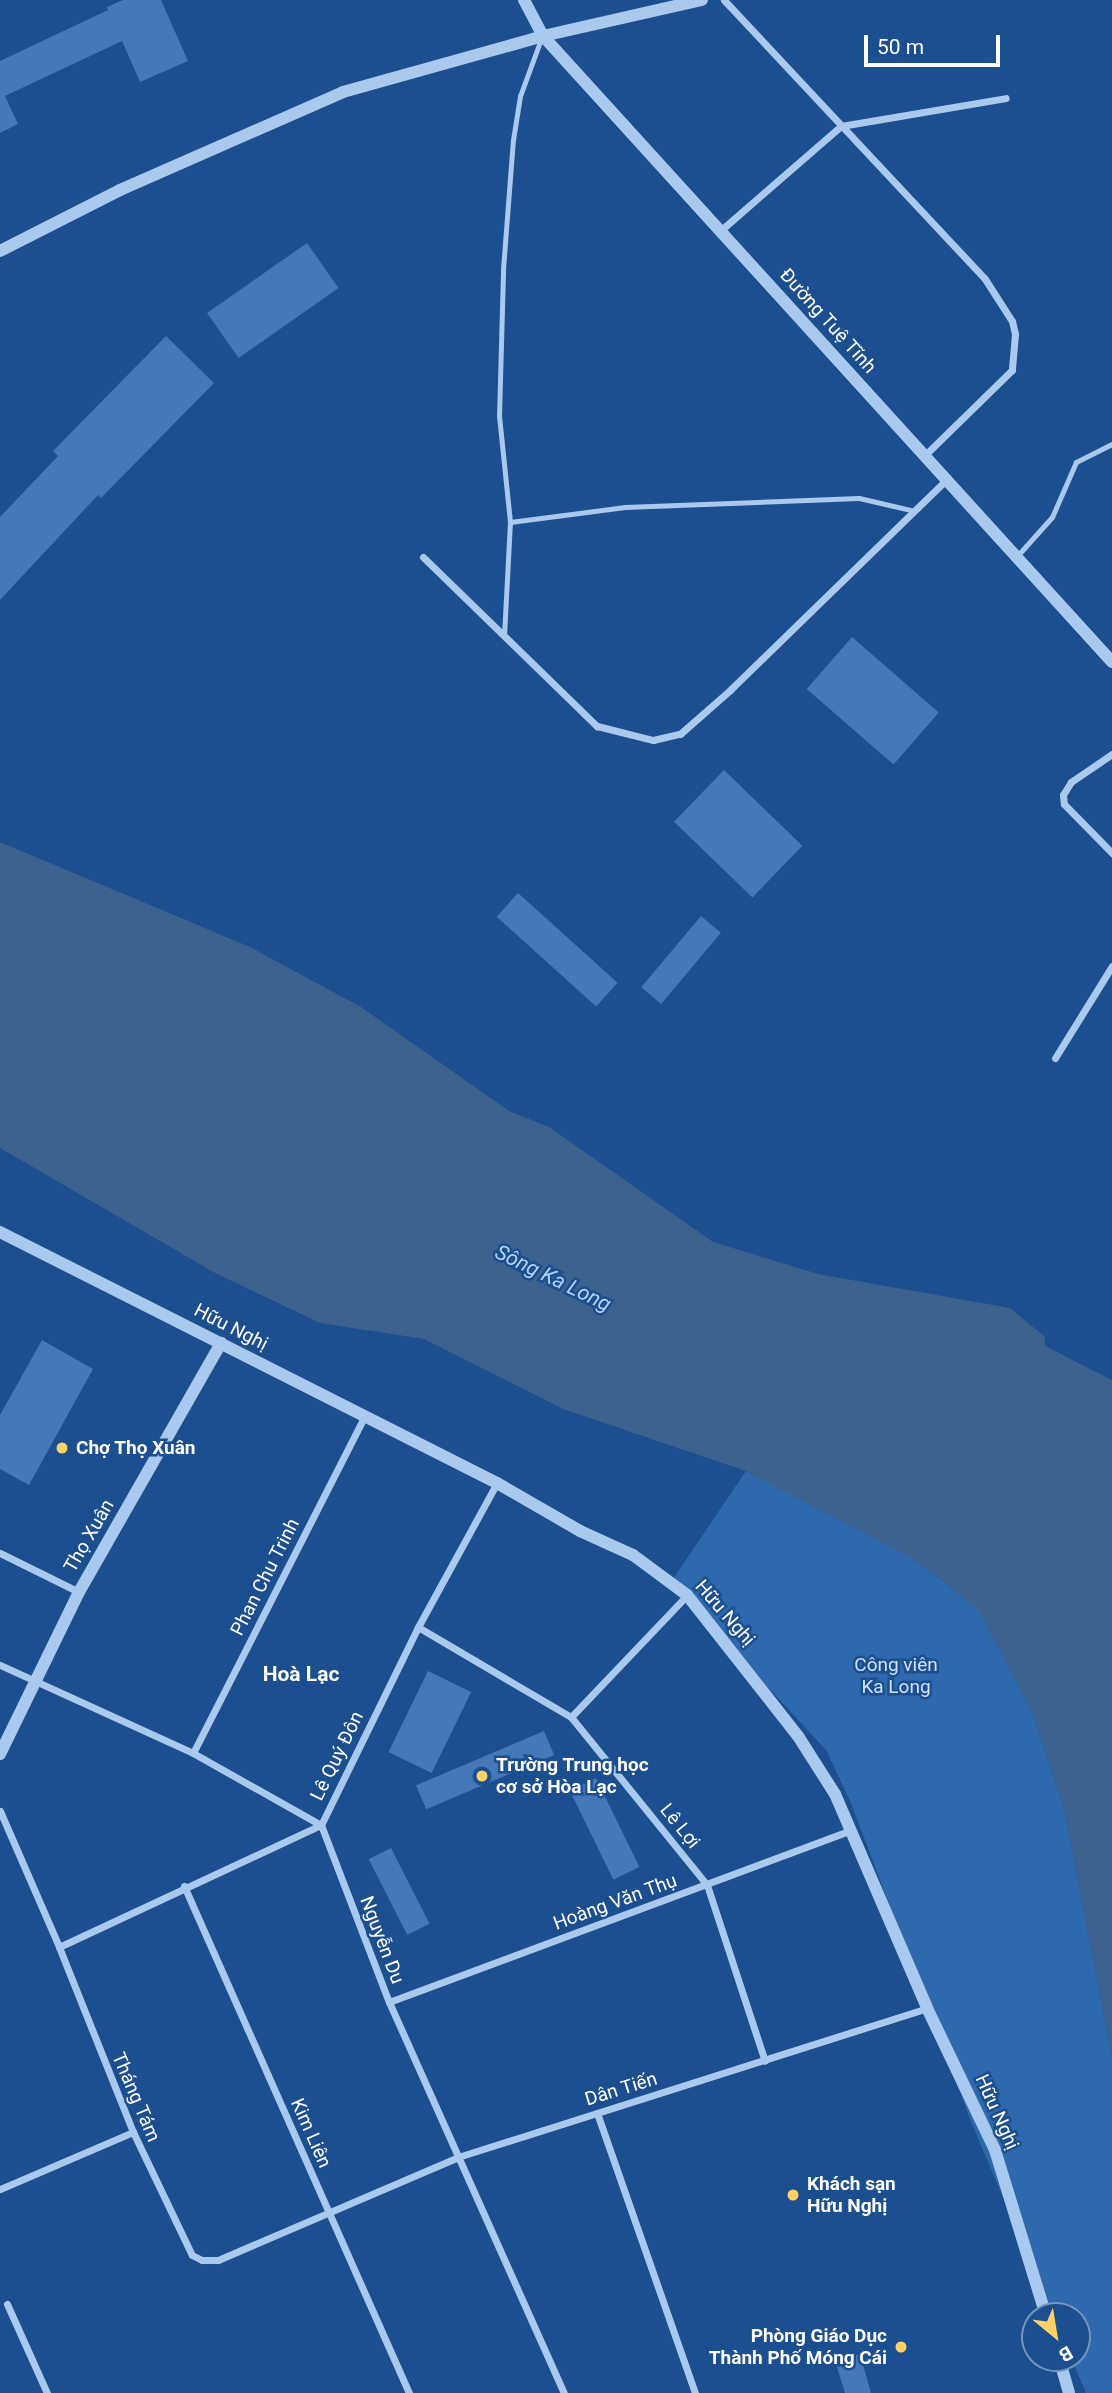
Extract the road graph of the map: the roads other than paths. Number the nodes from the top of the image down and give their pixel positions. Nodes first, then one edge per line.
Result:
1 (524, 0) edge
2 (702, 0) edge
3 (724, 0) edge
4 (542, 36) junction
5 (1006, 98) dead end
6 (841, 126) junction
7 (720, 231) junction
8 (0, 251) edge
9 (1112, 444) edge
10 (924, 456) junction
11 (946, 480) junction
12 (915, 511) junction
13 (510, 523) junction
14 (1018, 555) junction
15 (423, 557) dead end
16 (504, 636) junction
17 (1112, 662) edge
18 (1112, 754) edge
19 (1112, 853) edge
20 (1112, 966) edge
21 (1055, 1058) dead end
22 (0, 1232) edge
23 (222, 1343) junction
24 (365, 1416) junction
25 (497, 1483) junction
26 (0, 1553) edge
27 (79, 1592) junction
28 (687, 1595) junction
29 (418, 1627) junction
30 (0, 1665) edge
31 (38, 1680) junction
32 (571, 1717) junction
33 (193, 1753) junction
34 (0, 1754) edge
35 (0, 1811) edge
36 (321, 1825) junction
37 (852, 1830) junction
38 (707, 1885) junction
39 (184, 1886) junction
40 (59, 1947) junction
41 (389, 2002) junction
42 (927, 2008) junction
43 (765, 2061) junction
44 (597, 2113) junction
45 (133, 2132) junction
46 (458, 2157) junction
47 (0, 2189) edge
48 (329, 2211) junction
49 (1042, 2302) edge
50 (7, 2304) dead end
51 (1063, 2372) edge
52 (47, 2393) edge
53 (409, 2393) edge
54 (564, 2393) edge
55 (695, 2393) edge
56 (1069, 2393) edge

1 - 4 street, Đường Tuệ Tĩnh
2 - 4 street
3 - 6 street
4 - 7 street, Đường Tuệ Tĩnh
4 - 8 street
4 - 13 lane
5 - 6 street
6 - 7 street
6 - 10 street
7 - 10 street, Đường Tuệ Tĩnh
9 - 14 lane
10 - 11 street, Đường Tuệ Tĩnh
11 - 12 street
11 - 14 street, Đường Tuệ Tĩnh
12 - 13 lane
12 - 16 street
13 - 16 lane
14 - 17 street, Đường Tuệ Tĩnh
15 - 16 street
18 - 19 street
20 - 21 street
22 - 23 street, Hữu Nghị
23 - 24 street, Hữu Nghị
23 - 27 street, Thọ Xuân
24 - 25 street, Hữu Nghị
24 - 33 street, Phan Chu Trinh
25 - 28 street, Hữu Nghị
25 - 29 street, Lê Quý Đôn
26 - 27 street
27 - 31 street, Thọ Xuân
28 - 32 street
28 - 37 street, Hữu Nghị
29 - 32 street, Lê Lợi
29 - 36 street, Lê Quý Đôn
30 - 31 street
31 - 33 street
31 - 34 street, Thọ Xuân
32 - 38 street, Lê Lợi
33 - 36 street
35 - 40 street, Tháng Tám
36 - 39 street, Lê Quý Đôn
36 - 41 street, Nguyễn Du
37 - 38 street, Hoàng Văn Thụ
37 - 42 street, Hữu Nghị
38 - 41 street, Hoàng Văn Thụ
38 - 43 street, Lê Lợi
39 - 40 street, Lê Quý Đôn
39 - 48 street, Kim Liên
40 - 45 street, Tháng Tám
41 - 46 street, Nguyễn Du
42 - 43 street, Dân Tiến
42 - 49 street, Hữu Nghị
43 - 44 street, Dân Tiến
44 - 46 street, Dân Tiến
44 - 55 street
45 - 47 street
45 - 48 street, Tháng Tám
46 - 48 street, Dân Tiến
46 - 54 street, Nguyễn Du
48 - 53 street, Kim Liên
50 - 52 street
51 - 56 street

